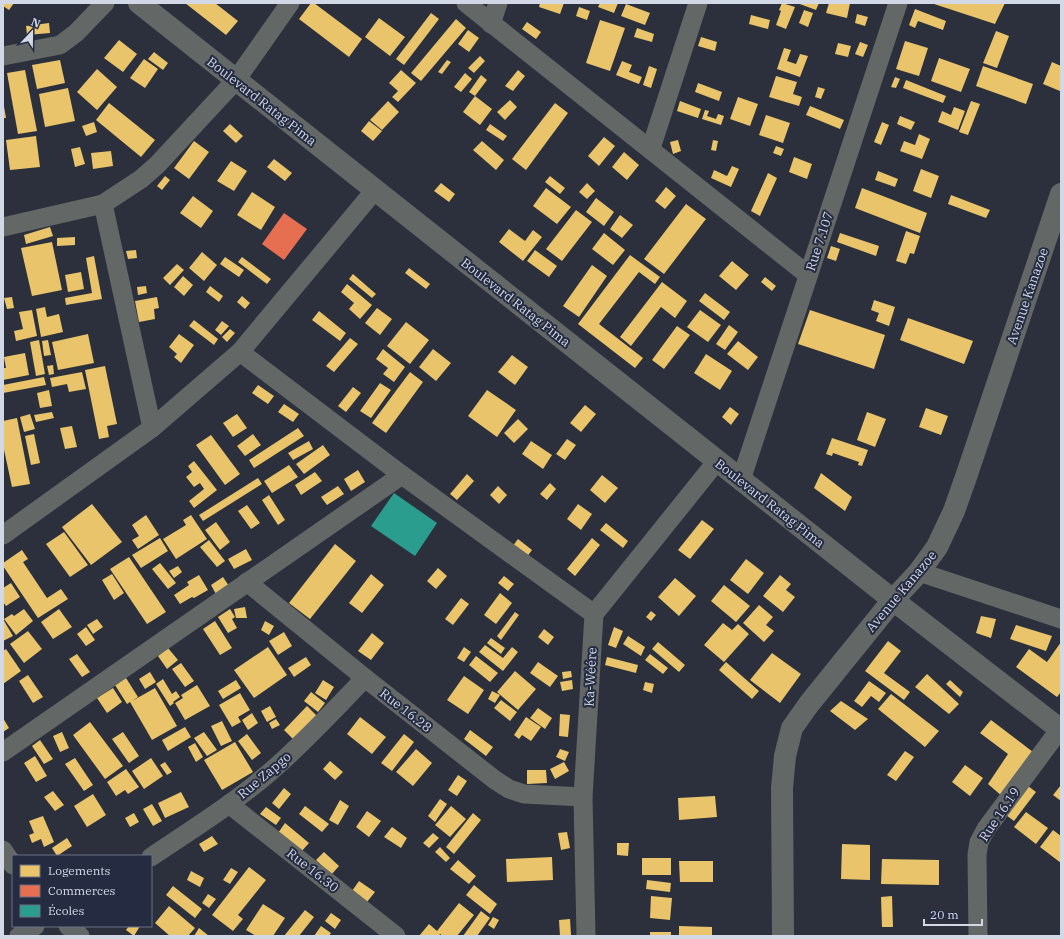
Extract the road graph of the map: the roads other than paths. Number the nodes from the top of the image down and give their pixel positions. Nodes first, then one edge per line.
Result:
1 (105, 3) edge
2 (139, 3) edge
3 (290, 3) edge
4 (466, 3) edge
5 (498, 3) edge
6 (698, 3) edge
7 (898, 3) edge
8 (491, 24) junction
9 (3, 56) edge
10 (236, 80) junction
11 (651, 148) junction
12 (375, 190) junction
13 (1061, 194) edge
14 (103, 204) junction
15 (3, 227) edge
16 (808, 275) junction
17 (240, 352) junction
18 (152, 428) junction
19 (717, 461) junction
20 (402, 475) junction
21 (741, 480) junction
22 (3, 535) edge
23 (918, 572) junction
24 (247, 582) junction
25 (893, 600) junction
26 (594, 614) junction
27 (1061, 619) edge
28 (365, 678) junction
29 (1061, 730) edge
30 (3, 752) edge
31 (583, 797) junction
32 (229, 804) junction
33 (3, 850) edge
34 (152, 856) edge
35 (12, 863) edge
36 (33, 927) edge
37 (69, 927) edge
38 (18, 936) edge
39 (80, 936) edge
40 (396, 936) edge
41 (586, 936) edge
42 (783, 936) edge
43 (978, 936) edge

1 - 9 street
2 - 10 street, Boulevard Ratag Pima
3 - 10 street
4 - 8 street
5 - 8 street
6 - 11 street
7 - 16 street, Rue 7.107
8 - 11 street
10 - 12 street, Boulevard Ratag Pima
10 - 14 street
11 - 16 street
12 - 17 street
12 - 19 street, Boulevard Ratag Pima
13 - 23 street, Avenue Kanazoe
14 - 15 street
14 - 18 street
16 - 21 street, Rue 7.107
17 - 18 street
17 - 20 street
18 - 22 street
19 - 21 street, Boulevard Ratag Pima
19 - 26 street
20 - 24 street
20 - 26 street
21 - 25 street, Boulevard Ratag Pima
23 - 25 street, Avenue Kanazoe
23 - 27 street
24 - 28 street, Rue 16.28
24 - 30 street
25 - 29 street, Boulevard Ratag Pima
25 - 42 street, Avenue Kanazoe
26 - 31 street, Ka-Wéére
28 - 31 street, Rue 16.28
28 - 32 street, Rue Zapgo
29 - 43 street, Rue 16.19
31 - 41 street, Ka-Wéére
32 - 34 street, Rue Zapgo
32 - 40 street, Rue 16.30
33 - 35 street
36 - 38 street
37 - 39 street

